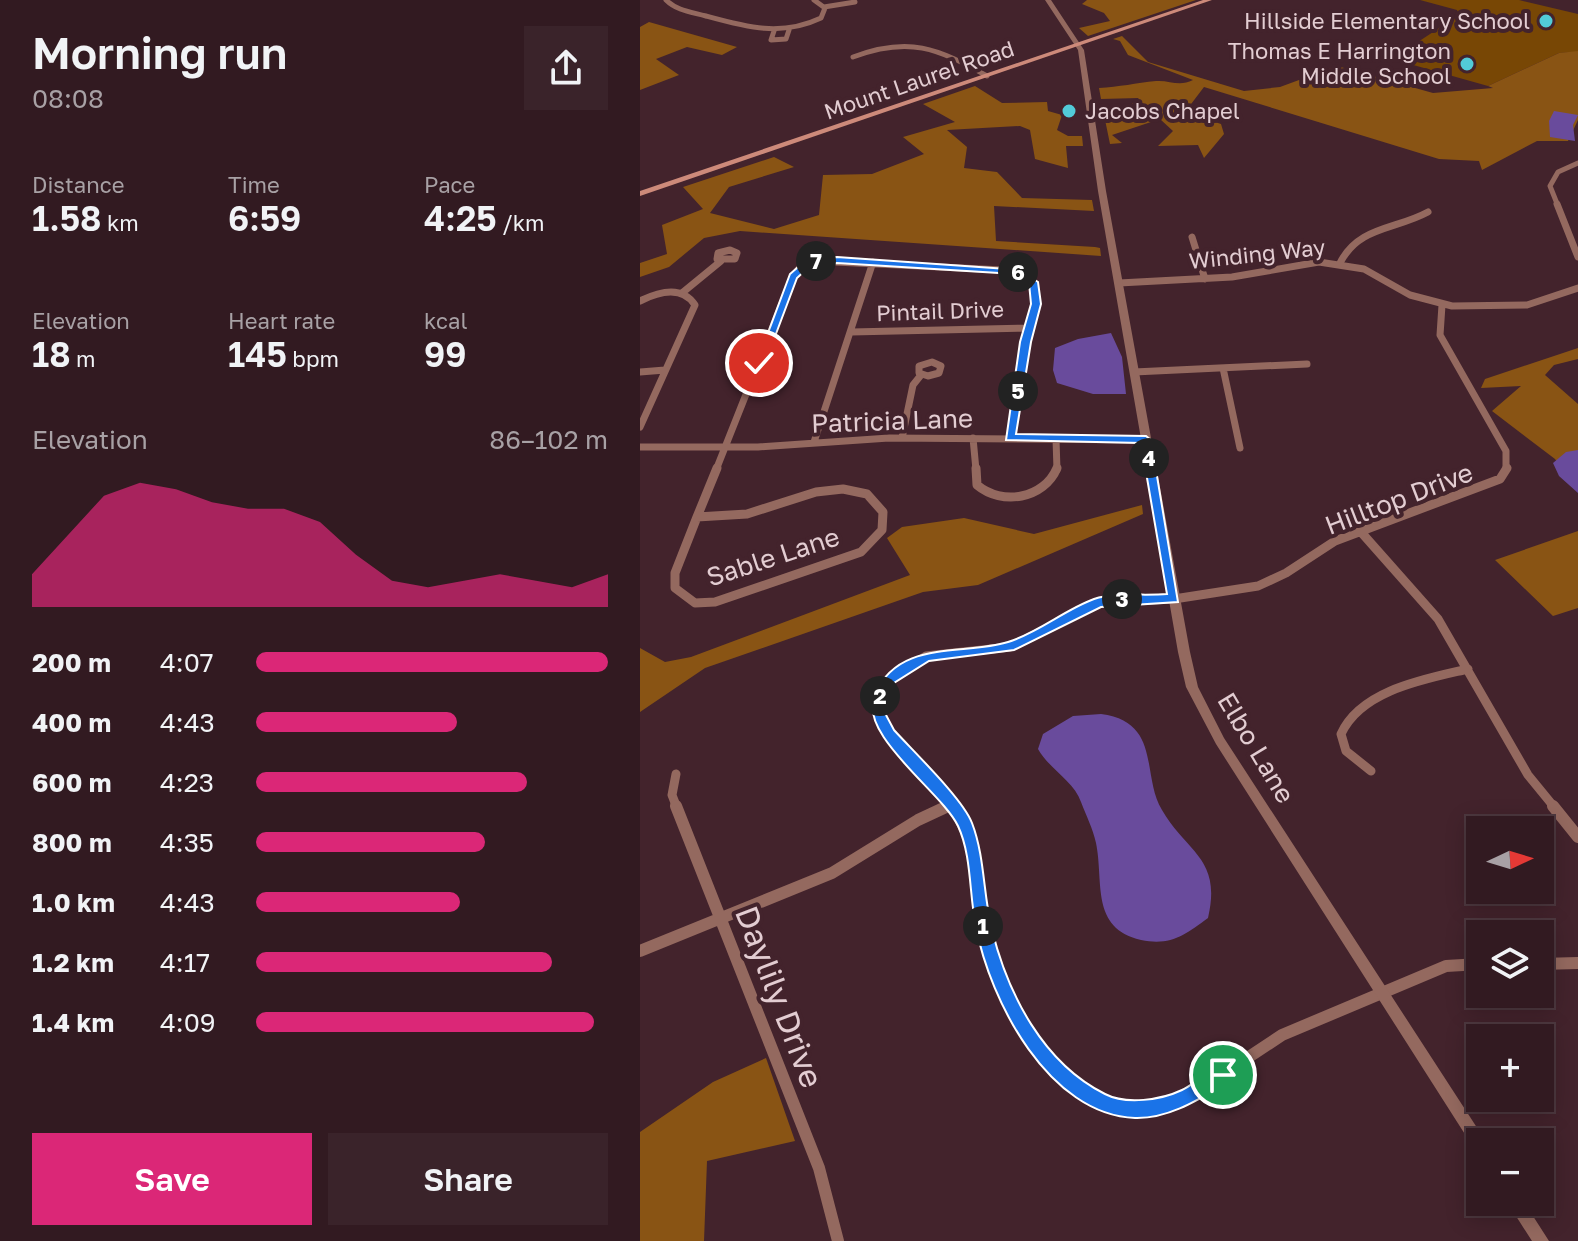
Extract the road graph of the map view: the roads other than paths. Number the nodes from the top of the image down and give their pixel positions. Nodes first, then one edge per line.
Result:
1 (666, 0) edge
2 (814, 0) edge
3 (1048, 0) edge
4 (1209, 0) edge
5 (855, 2) dead end
6 (824, 7) junction
7 (789, 30) junction
8 (774, 31) junction
9 (1079, 45) junction
10 (853, 57) dead end
11 (987, 76) junction
12 (1578, 163) edge
13 (640, 194) edge
14 (1428, 212) dead end
15 (1192, 237) dead end
16 (1578, 257) edge
17 (721, 261) dead end
18 (873, 262) junction
19 (1340, 263) junction
20 (1205, 279) junction
21 (1119, 283) junction
22 (1578, 288) edge
23 (682, 293) junction
24 (640, 301) edge
25 (1442, 305) junction
26 (1030, 328) junction
27 (851, 332) junction
28 (1307, 364) dead end
29 (1223, 368) junction
30 (665, 370) junction
31 (640, 372) edge
32 (1134, 372) junction
33 (921, 375) dead end
34 (640, 427) edge
35 (1010, 437) junction
36 (902, 438) junction
37 (973, 438) junction
38 (1056, 439) junction
39 (1146, 440) junction
40 (814, 442) junction
41 (640, 447) edge
42 (722, 448) junction
43 (1240, 448) dead end
44 (697, 517) junction
45 (1361, 532) junction
46 (1174, 599) junction
47 (1468, 669) junction
48 (1371, 771) dead end
49 (676, 774) dead end
50 (953, 804) junction
51 (1578, 837) edge
52 (721, 919) junction
53 (640, 951) edge
54 (1578, 963) edge
55 (1554, 964) edge
56 (1466, 965) edge
57 (1382, 991) junction
58 (1469, 1128) edge
59 (1524, 1216) edge
60 (838, 1241) edge
61 (1541, 1241) edge

1 - 8 street
2 - 6 street
3 - 9 street, Elbo Lane
4 - 9 main road, Mount Laurel Road
5 - 6 street
6 - 7 street
7 - 8 street
7 - 8 street
9 - 11 main road, Mount Laurel Road
9 - 21 street, Elbo Lane
10 - 11 street
11 - 13 main road, Mount Laurel Road
12 - 16 street
14 - 19 street
15 - 20 street
17 - 23 street
18 - 26 street, Sable Lane
18 - 27 street
18 - 42 street, Sable Lane
19 - 20 street, Winding Way
19 - 25 street, Winding Way
20 - 21 street, Winding Way
21 - 32 street, Elbo Lane
22 - 25 street, Winding Way
23 - 24 street
23 - 30 street
25 - 45 street, Hilltop Drive
26 - 27 street, Pintail Drive
26 - 35 street, Sable Lane
27 - 40 street
28 - 29 street
29 - 32 street
29 - 43 street
30 - 31 street
30 - 34 street
32 - 39 street, Elbo Lane
33 - 36 street
35 - 37 street, Patricia Lane
35 - 38 street, Patricia Lane
36 - 37 street, Patricia Lane
36 - 40 street, Patricia Lane
37 - 38 street
38 - 39 street, Patricia Lane
39 - 46 street, Elbo Lane
40 - 42 street, Patricia Lane
41 - 42 street, Patricia Lane
42 - 44 street, Sable Lane
44 - 44 street, Sable Lane
45 - 46 street, Hilltop Drive
45 - 47 street
46 - 50 street, Hilltop Drive
46 - 57 street, Elbo Lane
47 - 48 street
47 - 51 street
49 - 52 street, Daylily Drive
50 - 52 street
50 - 57 street, Hilltop Drive
52 - 53 street
52 - 60 street, Daylily Drive
54 - 55 street
56 - 57 street, Hilltop Drive
57 - 58 street, Elbo Lane
59 - 61 street

